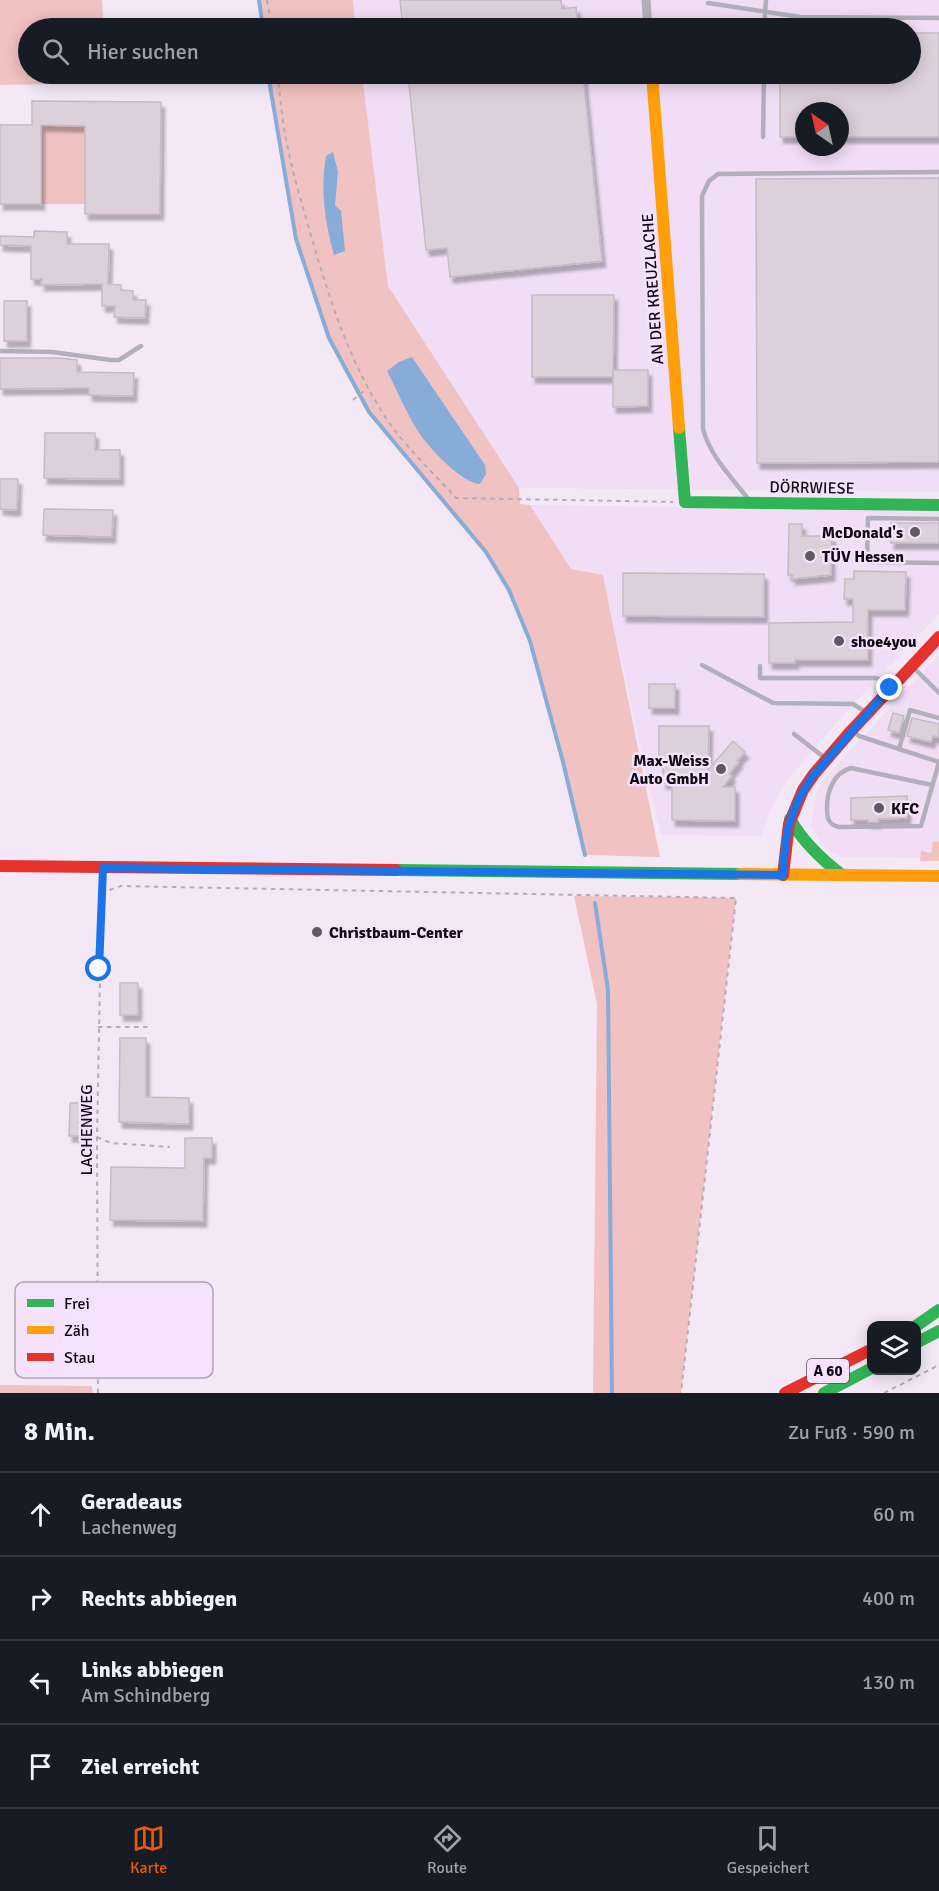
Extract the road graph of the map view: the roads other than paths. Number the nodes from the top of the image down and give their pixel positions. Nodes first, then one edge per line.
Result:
1 (646, 0) edge
2 (766, 0) edge
3 (708, 3) dead end
4 (765, 12) junction
5 (647, 18) edge
6 (765, 18) edge
7 (939, 18) edge
8 (653, 84) edge
9 (764, 84) edge
10 (763, 136) dead end
11 (939, 172) edge
12 (141, 346) dead end
13 (0, 351) edge
14 (686, 502) joint
15 (752, 503) junction
16 (939, 505) edge
17 (939, 519) edge
18 (939, 563) edge
19 (939, 637) edge
20 (702, 665) dead end
21 (911, 665) junction
22 (760, 666) dead end
23 (890, 688) junction
24 (939, 693) edge
25 (867, 713) junction
26 (939, 718) edge
27 (851, 731) junction
28 (794, 734) dead end
29 (899, 749) junction
30 (827, 760) junction
31 (939, 762) edge
32 (932, 785) junction
33 (790, 819) junction
34 (0, 866) edge
35 (783, 875) junction
36 (842, 875) junction
37 (939, 876) edge
38 (939, 1312) edge
39 (921, 1323) edge
40 (939, 1331) edge
41 (921, 1340) edge
42 (867, 1352) edge
43 (867, 1371) edge
44 (786, 1393) edge
45 (824, 1393) edge

1 - 5 street
2 - 4 lane
3 - 4 lane
4 - 6 lane
4 - 7 lane
8 - 14 main road, AN DER KREUZLACHE
9 - 10 lane
11 - 15 lane
12 - 13 lane
14 - 15 main road, DÖRRWIESE
15 - 16 main road, DÖRRWIESE
17 - 18 lane
19 - 21 main road
20 - 25 lane
21 - 23 main road
21 - 24 lane
22 - 23 lane
23 - 25 main road
25 - 27 main road
26 - 29 lane
27 - 29 lane
27 - 30 main road
28 - 30 lane
29 - 31 lane
30 - 33 main road
31 - 32 lane
32 - 32 lane
33 - 35 main road
33 - 36 main road
34 - 35 main road
35 - 36 main road
36 - 37 main road
38 - 39 main road
40 - 41 main road
42 - 44 main road, A 60
43 - 45 main road, A 60

